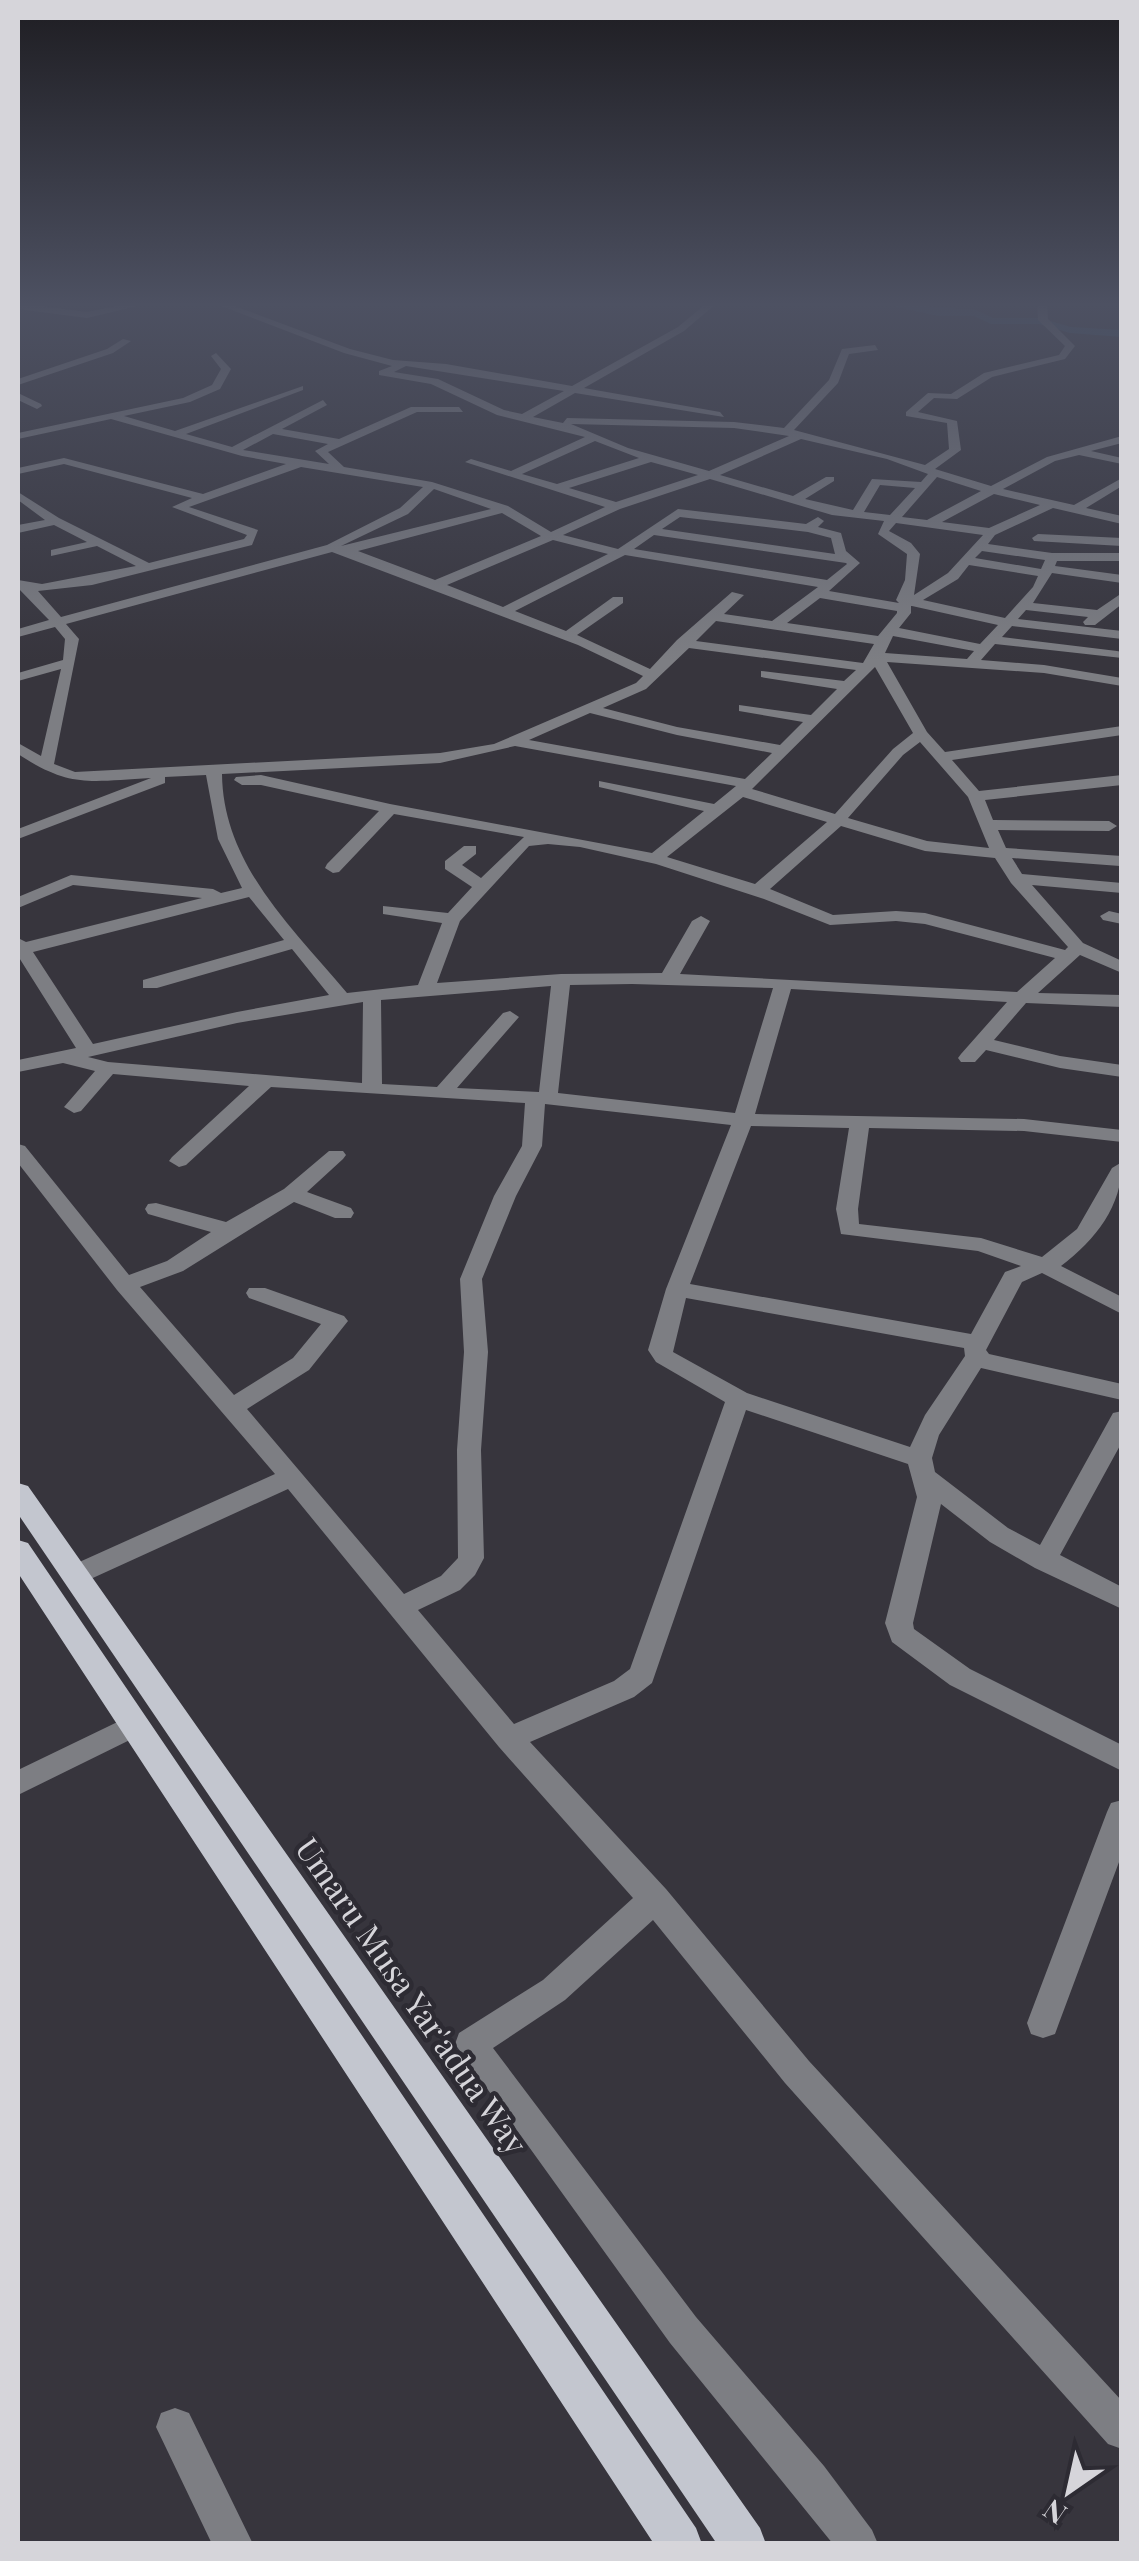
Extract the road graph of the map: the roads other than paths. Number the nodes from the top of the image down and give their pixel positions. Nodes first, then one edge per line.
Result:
1 (85, 422) edge
2 (129, 422) edge
3 (210, 422) edge
4 (290, 422) edge
5 (384, 422) edge
6 (546, 422) edge
7 (600, 422) edge
8 (737, 422) edge
9 (803, 422) edge
10 (952, 422) edge
11 (698, 424) junction
12 (751, 426) junction
13 (275, 430) junction
14 (794, 433) junction
15 (174, 435) junction
16 (18, 436) edge
17 (682, 437) dead end
18 (594, 438) junction
19 (1122, 439) edge
20 (338, 442) junction
21 (666, 446) dead end
22 (234, 450) junction
23 (1074, 452) junction
24 (652, 456) junction
25 (1122, 461) edge
26 (471, 462) dead end
27 (300, 463) junction
28 (339, 468) junction
29 (18, 470) edge
30 (517, 474) junction
31 (710, 475) junction
32 (927, 476) junction
33 (830, 479) dead end
34 (432, 484) junction
35 (1118, 486) edge
36 (562, 487) junction
37 (990, 490) junction
38 (457, 492) junction
39 (18, 495) edge
40 (201, 497) junction
41 (796, 500) junction
42 (1051, 504) junction
43 (616, 506) junction
44 (504, 509) junction
45 (1076, 510) junction
46 (832, 511) junction
47 (856, 515) junction
48 (1028, 515) junction
49 (1122, 516) edge
50 (55, 521) junction
51 (891, 521) junction
52 (926, 525) junction
53 (809, 528) junction
54 (18, 529) edge
55 (655, 532) junction
56 (991, 532) junction
57 (548, 535) junction
58 (1038, 538) junction
59 (100, 542) junction
60 (1122, 542) edge
61 (982, 547) junction
62 (338, 549) junction
63 (462, 550) dead end
64 (621, 552) junction
65 (54, 553) dead end
66 (1122, 557) edge
67 (851, 560) junction
68 (968, 561) junction
69 (1046, 563) junction
70 (484, 564) junction
71 (148, 567) junction
72 (125, 574) junction
73 (1122, 578) edge
74 (24, 582) edge
75 (435, 585) junction
76 (822, 589) junction
77 (737, 595) dead end
78 (1122, 598) edge
79 (618, 600) dead end
80 (134, 602) junction
81 (906, 604) junction
82 (1024, 606) junction
83 (503, 612) junction
84 (1098, 614) junction
85 (713, 617) junction
86 (1006, 622) junction
87 (60, 623) junction
88 (775, 626) junction
89 (1081, 631) junction
90 (18, 633) edge
91 (1122, 635) edge
92 (567, 636) junction
93 (682, 644) junction
94 (989, 644) junction
95 (879, 649) junction
96 (1117, 655) dead end
97 (70, 662) junction
98 (971, 663) junction
99 (766, 674) dead end
100 (651, 675) junction
101 (18, 677) edge
102 (1122, 682) edge
103 (848, 686) junction
104 (744, 708) dead end
105 (590, 709) junction
106 (816, 720) junction
107 (1122, 730) edge
108 (921, 734) junction
109 (514, 742) junction
110 (18, 748) edge
111 (783, 750) junction
112 (943, 757) junction
113 (46, 766) junction
114 (179, 772) junction
115 (156, 773) junction
116 (214, 779) junction
117 (1122, 780) edge
118 (605, 784) dead end
119 (745, 788) junction
120 (975, 796) junction
121 (390, 808) junction
122 (719, 810) junction
123 (842, 820) junction
124 (990, 825) junction
125 (1109, 826) dead end
126 (18, 830) edge
127 (553, 837) junction
128 (470, 850) dead end
129 (999, 852) junction
130 (654, 860) junction
131 (1120, 860) edge
132 (333, 868) dead end
133 (1017, 879) junction
134 (481, 885) junction
135 (1122, 888) edge
136 (252, 891) junction
137 (756, 892) junction
138 (232, 896) junction
139 (18, 903) edge
140 (388, 910) dead end
141 (452, 918) junction
142 (701, 922) dead end
143 (294, 943) junction
144 (19, 946) edge
145 (1072, 952) junction
146 (1122, 968) edge
147 (668, 979) junction
148 (561, 980) junction
149 (150, 984) dead end
150 (783, 985) junction
151 (426, 990) junction
152 (372, 996) junction
153 (343, 1000) junction
154 (1020, 1000) junction
155 (1122, 1001) edge
156 (510, 1017) dead end
157 (88, 1051) junction
158 (64, 1057) junction
159 (18, 1066) edge
160 (108, 1068) junction
161 (1122, 1071) edge
162 (266, 1081) junction
163 (372, 1090) junction
164 (442, 1093) junction
165 (542, 1098) junction
166 (74, 1107) dead end
167 (743, 1120) junction
168 (860, 1122) junction
169 (1122, 1136) edge
170 (18, 1150) edge
171 (336, 1155) dead end
172 (179, 1161) dead end
173 (1122, 1168) edge
174 (292, 1194) junction
175 (156, 1209) dead end
176 (342, 1213) dead end
177 (228, 1230) junction
178 (1044, 1266) junction
179 (126, 1285) junction
180 (677, 1289) junction
181 (257, 1293) dead end
182 (1122, 1307) edge
183 (978, 1350) junction
184 (1122, 1392) edge
185 (738, 1399) junction
186 (232, 1408) junction
187 (1122, 1419) edge
188 (924, 1470) junction
189 (292, 1477) junction
190 (18, 1492) edge
191 (18, 1551) edge
192 (1044, 1562) junction
193 (75, 1576) junction
194 (1122, 1599) edge
195 (400, 1606) junction
196 (134, 1725) junction
197 (509, 1739) junction
198 (1122, 1759) edge
199 (18, 1783) edge
200 (1122, 1812) edge
201 (654, 1898) junction
202 (1043, 2023) dead end
203 (175, 2427) dead end
204 (1122, 2430) edge
205 (233, 2544) edge
206 (680, 2544) edge
207 (744, 2544) edge
208 (858, 2544) edge

1 - 16 street
2 - 15 street
3 - 15 street
4 - 13 street
5 - 20 street
6 - 18 street
7 - 11 street
8 - 12 street
9 - 14 street
10 - 32 street
11 - 12 street
11 - 17 street
12 - 14 street
13 - 20 street
13 - 22 street
14 - 31 street
14 - 32 street
15 - 22 street
18 - 24 street
18 - 30 street
19 - 23 street
20 - 28 street
21 - 24 street
22 - 27 street
23 - 25 street
23 - 37 street
24 - 31 street
24 - 36 street
26 - 30 street
27 - 28 street
27 - 40 street
28 - 34 street
29 - 40 street
30 - 36 street
30 - 38 street
31 - 41 street
31 - 43 street
32 - 37 street
32 - 47 street
32 - 51 street
33 - 41 street
34 - 38 street
34 - 62 street
35 - 45 street
36 - 43 street
37 - 42 street
37 - 52 street
38 - 44 street
39 - 50 street
40 - 71 street
41 - 46 street
42 - 45 street
42 - 48 street
43 - 57 street
44 - 57 street
44 - 62 street
45 - 49 street
46 - 47 street
46 - 53 street
47 - 51 street
48 - 56 street
48 - 58 street
50 - 54 street
50 - 59 street
51 - 52 street
51 - 81 street
52 - 56 street
53 - 55 street
53 - 67 street
55 - 64 street
55 - 67 street
56 - 61 street
57 - 64 street
57 - 70 street
58 - 60 street
58 - 69 street
59 - 65 street
59 - 71 street
61 - 68 street
61 - 69 street
62 - 75 street
62 - 80 street
63 - 70 street
64 - 76 street
64 - 83 street
66 - 69 street
67 - 76 street
68 - 69 street
68 - 81 street
69 - 73 street
69 - 82 street
70 - 75 street
71 - 72 street
72 - 74 street
72 - 80 street
74 - 87 street
75 - 83 street
76 - 81 street
76 - 88 street
77 - 85 street
78 - 84 street
79 - 92 street
80 - 87 street
81 - 86 street
81 - 95 street
82 - 84 street
82 - 86 street
83 - 92 street
84 - 89 street
85 - 88 street
85 - 93 street
86 - 89 street
86 - 94 street
87 - 90 street
87 - 97 street
88 - 95 street
89 - 91 street
92 - 100 street
93 - 95 street
93 - 100 street
94 - 95 street
94 - 96 street
94 - 98 street
95 - 98 street
95 - 103 street
95 - 108 street
97 - 101 street
97 - 113 street
98 - 102 street
99 - 103 street
100 - 105 street
103 - 106 street
104 - 106 street
105 - 109 street
105 - 111 street
106 - 111 street
107 - 112 street
108 - 112 street
108 - 123 street
109 - 116 street
109 - 119 street
110 - 113 street
111 - 119 street
112 - 120 street
113 - 115 street
114 - 115 street
114 - 116 street
114 - 126 street
115 - 126 street
116 - 121 street
116 - 136 street
117 - 120 street
118 - 122 street
119 - 122 street
119 - 123 street
120 - 124 street
121 - 127 street
121 - 132 street
122 - 130 street
123 - 129 street
123 - 137 street
124 - 125 street
124 - 129 street
127 - 130 street
127 - 134 street
128 - 134 street
129 - 131 street
129 - 133 street
130 - 137 street
133 - 135 street
133 - 145 street
134 - 141 street
136 - 138 street
136 - 143 street
137 - 145 street
138 - 139 street
138 - 144 street
140 - 141 street
141 - 151 street
142 - 147 street
143 - 149 street
143 - 153 street
144 - 157 street
145 - 146 street
145 - 154 street
147 - 148 street
147 - 150 street
148 - 151 street
148 - 165 street
150 - 154 street
150 - 167 street
151 - 152 street
152 - 153 street
152 - 163 street
153 - 157 street
154 - 155 street
154 - 161 street
156 - 164 street
157 - 158 street
158 - 159 street
158 - 160 street
160 - 162 street
160 - 166 street
162 - 163 street
162 - 172 street
163 - 164 street
164 - 165 street
165 - 167 street
165 - 195 street
167 - 168 street
167 - 180 street
168 - 169 street
168 - 178 street
170 - 179 street
171 - 174 street
173 - 178 street
174 - 176 street
174 - 177 street
175 - 177 street
177 - 179 street
178 - 182 street
178 - 183 street
179 - 186 street
180 - 183 street
180 - 185 street
181 - 186 street
183 - 184 street
183 - 188 street
185 - 188 street
185 - 197 street
186 - 189 street
187 - 192 street
188 - 192 street
188 - 198 street
189 - 193 street
189 - 195 street
190 - 193 main road, Umaru Musa Yar'adua Way
191 - 196 main road
192 - 194 street
193 - 207 main road, Umaru Musa Yar'adua Way
195 - 197 street
196 - 199 street
196 - 206 main road
197 - 201 street
200 - 202 street
201 - 204 street
201 - 208 street
203 - 205 street

